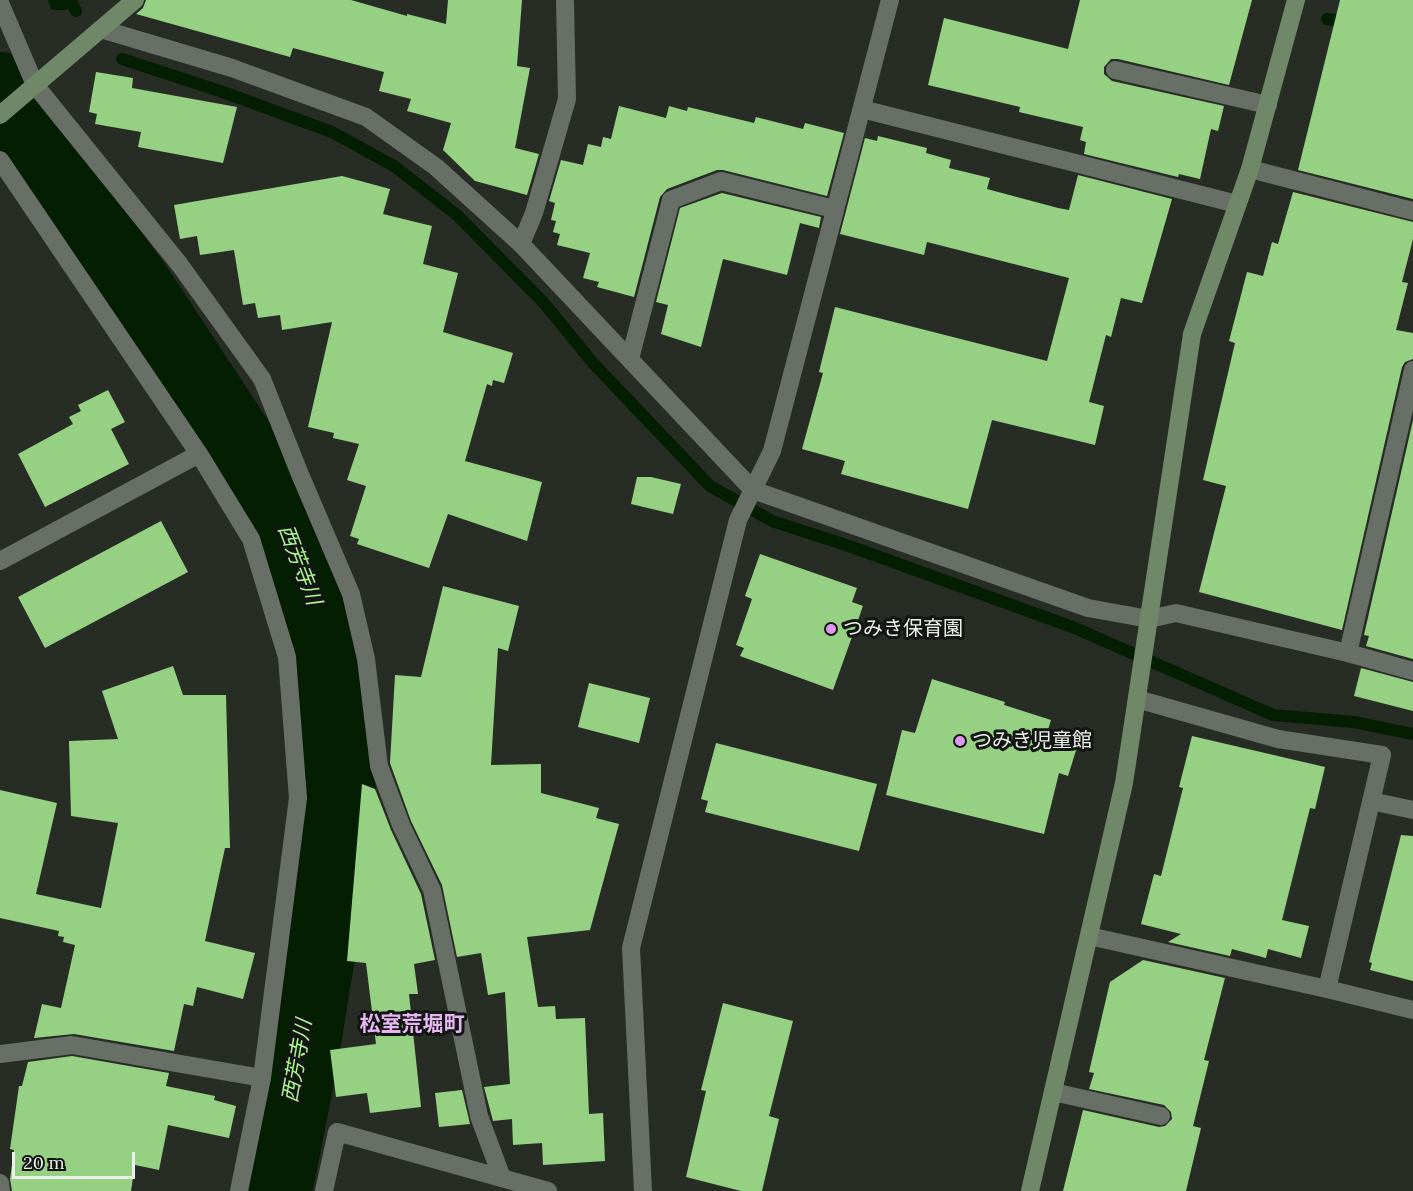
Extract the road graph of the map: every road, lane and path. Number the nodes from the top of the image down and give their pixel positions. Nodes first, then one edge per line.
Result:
1 (565, 0) edge
2 (890, 0) edge
3 (1296, 0) edge
4 (129, 2) edge
5 (0, 3) edge
6 (101, 29) junction
7 (1115, 70) dead end
8 (35, 85) junction
9 (1268, 105) junction
10 (862, 109) junction
11 (0, 115) edge
12 (0, 160) edge
13 (1250, 170) junction
14 (1238, 204) junction
15 (834, 209) junction
16 (1413, 212) edge
17 (521, 244) junction
18 (630, 358) junction
19 (1413, 370) edge
20 (199, 454) junction
21 (750, 495) junction
22 (0, 561) edge
23 (1149, 619) junction
24 (1348, 653) junction
25 (1413, 671) edge
26 (1137, 699) junction
27 (1371, 801) junction
28 (1413, 810) edge
29 (1089, 936) junction
30 (1327, 989) junction
31 (1413, 1010) edge
32 (0, 1054) edge
33 (262, 1078) junction
34 (1053, 1092) junction
35 (1161, 1116) dead end
36 (502, 1178) junction
37 (0, 1183) edge
38 (1, 1191) edge
39 (239, 1191) edge
40 (324, 1191) edge
41 (548, 1191) edge
42 (643, 1191) edge
43 (1030, 1191) edge

1 - 17 street
2 - 10 street
3 - 9 street
4 - 6 street
5 - 8 street
6 - 8 street
6 - 17 street
7 - 9 street
8 - 11 street
8 - 36 street
9 - 13 street
10 - 14 street
10 - 15 street
12 - 20 street
13 - 14 street
13 - 16 street
14 - 23 street
15 - 18 street
15 - 21 street
17 - 18 street
18 - 21 street
19 - 24 street
20 - 22 street
20 - 33 street
21 - 23 street
21 - 42 street
23 - 24 street
23 - 26 street
24 - 25 street
26 - 27 street
26 - 29 street
27 - 28 street
27 - 30 street
29 - 30 street
29 - 34 street
30 - 31 street
32 - 33 street
33 - 39 street
34 - 35 street
34 - 43 street
36 - 40 street
36 - 41 street
37 - 38 street

